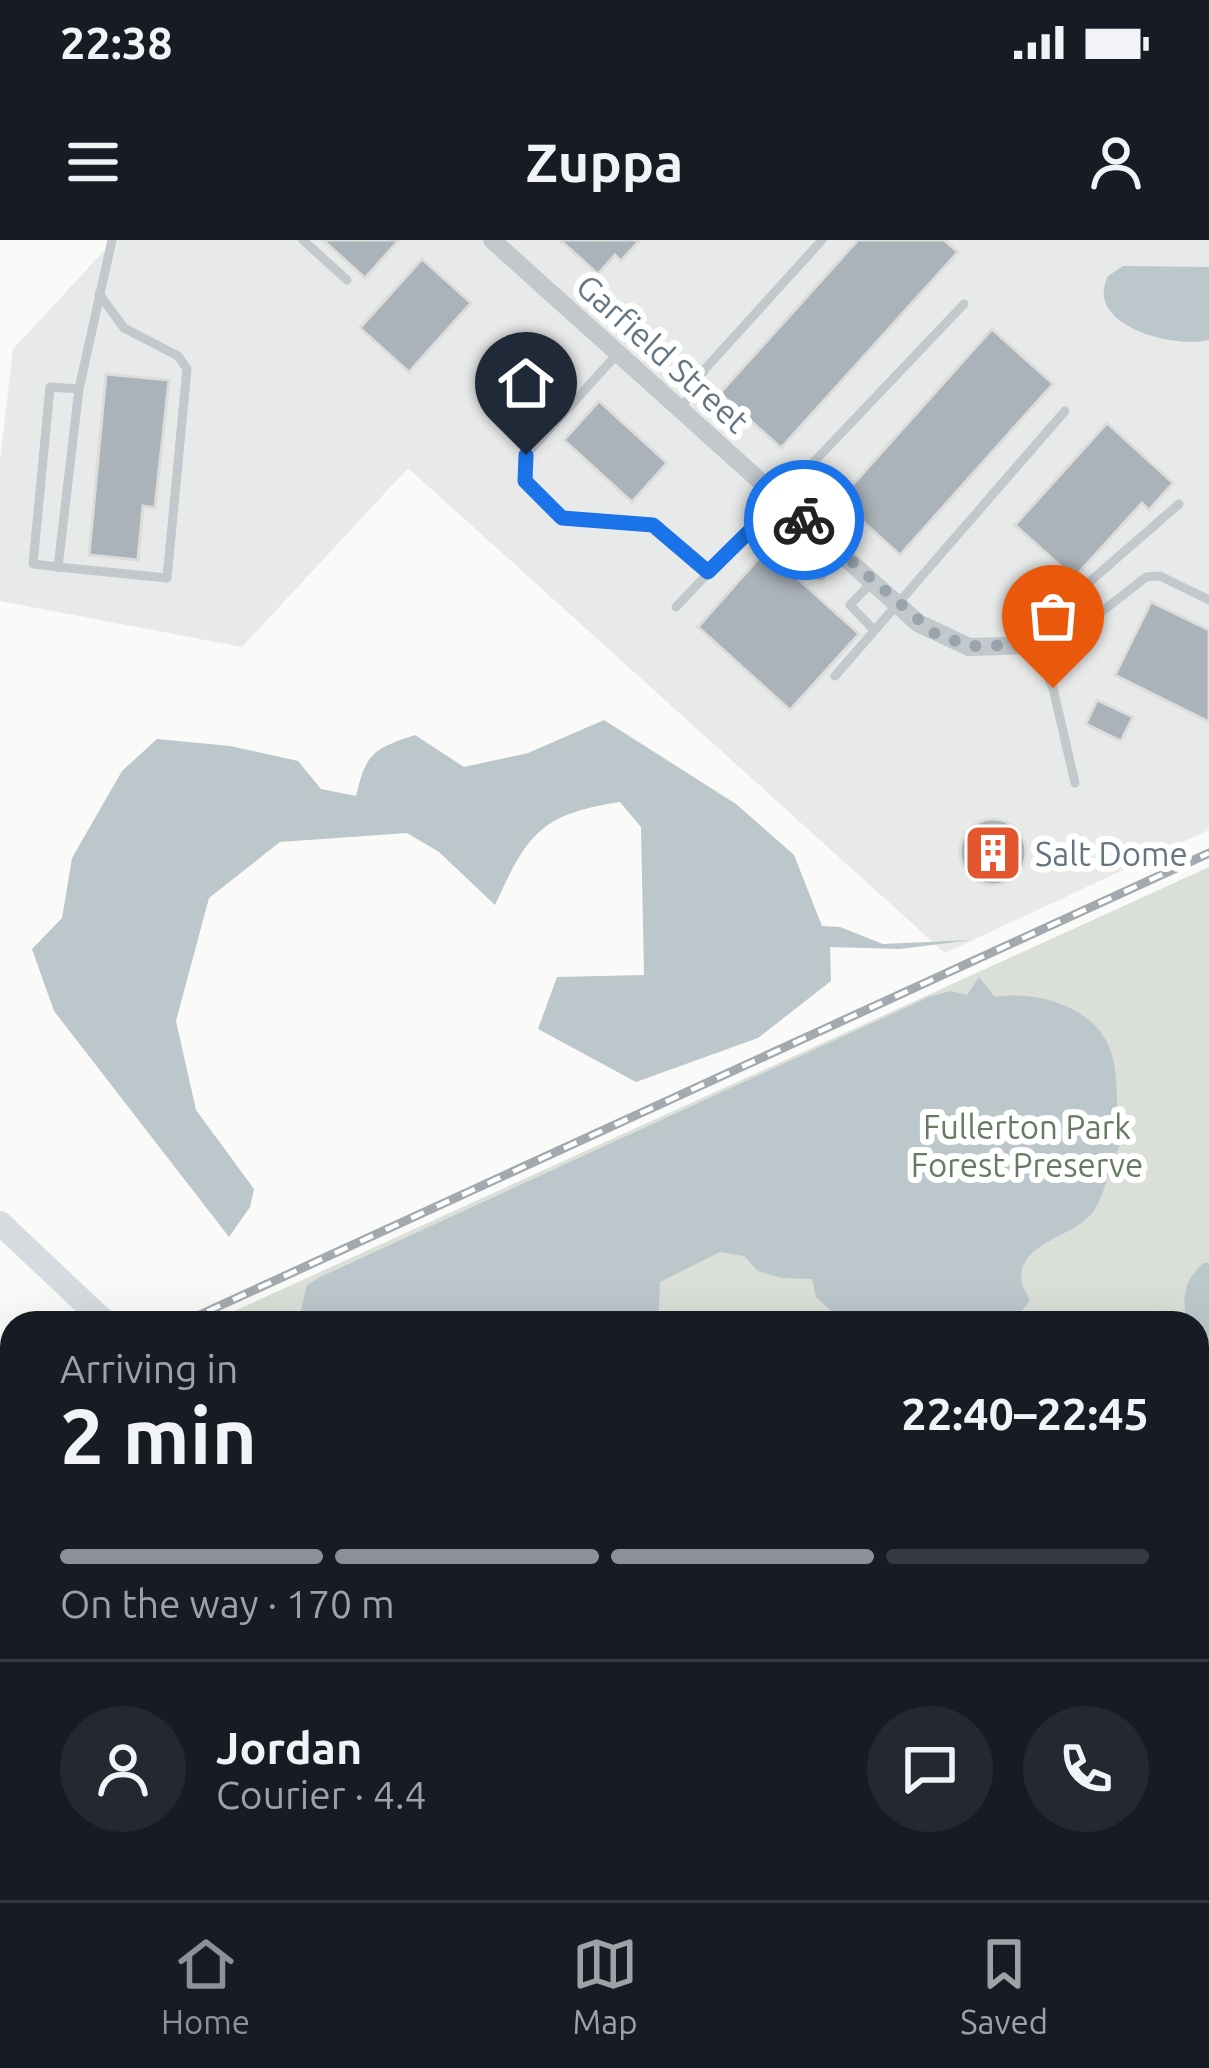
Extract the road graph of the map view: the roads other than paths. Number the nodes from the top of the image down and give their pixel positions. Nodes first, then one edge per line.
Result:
1 (112, 240) edge
2 (303, 240) edge
3 (492, 240) edge
4 (822, 240) edge
5 (347, 280) dead end
6 (99, 295) junction
7 (964, 304) dead end
8 (618, 353) junction
9 (79, 389) junction
10 (681, 409) junction
11 (1065, 411) dead end
12 (781, 500) junction
13 (1179, 504) dead end
14 (841, 554) junction
15 (58, 567) junction
16 (708, 572) junction
17 (820, 576) dead end
18 (872, 582) junction
19 (894, 601) junction
20 (1209, 601) edge
21 (676, 607) dead end
22 (873, 629) junction
23 (1033, 645) junction
24 (835, 676) dead end
25 (1075, 784) dead end
26 (3, 1230) edge
27 (93, 1311) edge

1 - 6 lane
2 - 5 lane
3 - 8 street, Garfield Street
4 - 10 lane
6 - 9 lane
6 - 15 lane
7 - 12 lane
8 - 10 street, Garfield Street
8 - 16 lane
9 - 15 lane
9 - 15 lane
10 - 12 street, Garfield Street
11 - 19 lane
12 - 14 street, Garfield Street
12 - 16 lane
13 - 23 lane
14 - 17 lane
14 - 18 street, Garfield Street
16 - 21 lane
18 - 19 street, Garfield Street
18 - 22 lane
19 - 22 lane
19 - 23 street, Garfield Street
20 - 23 lane
22 - 24 lane
23 - 25 lane
26 - 27 street

